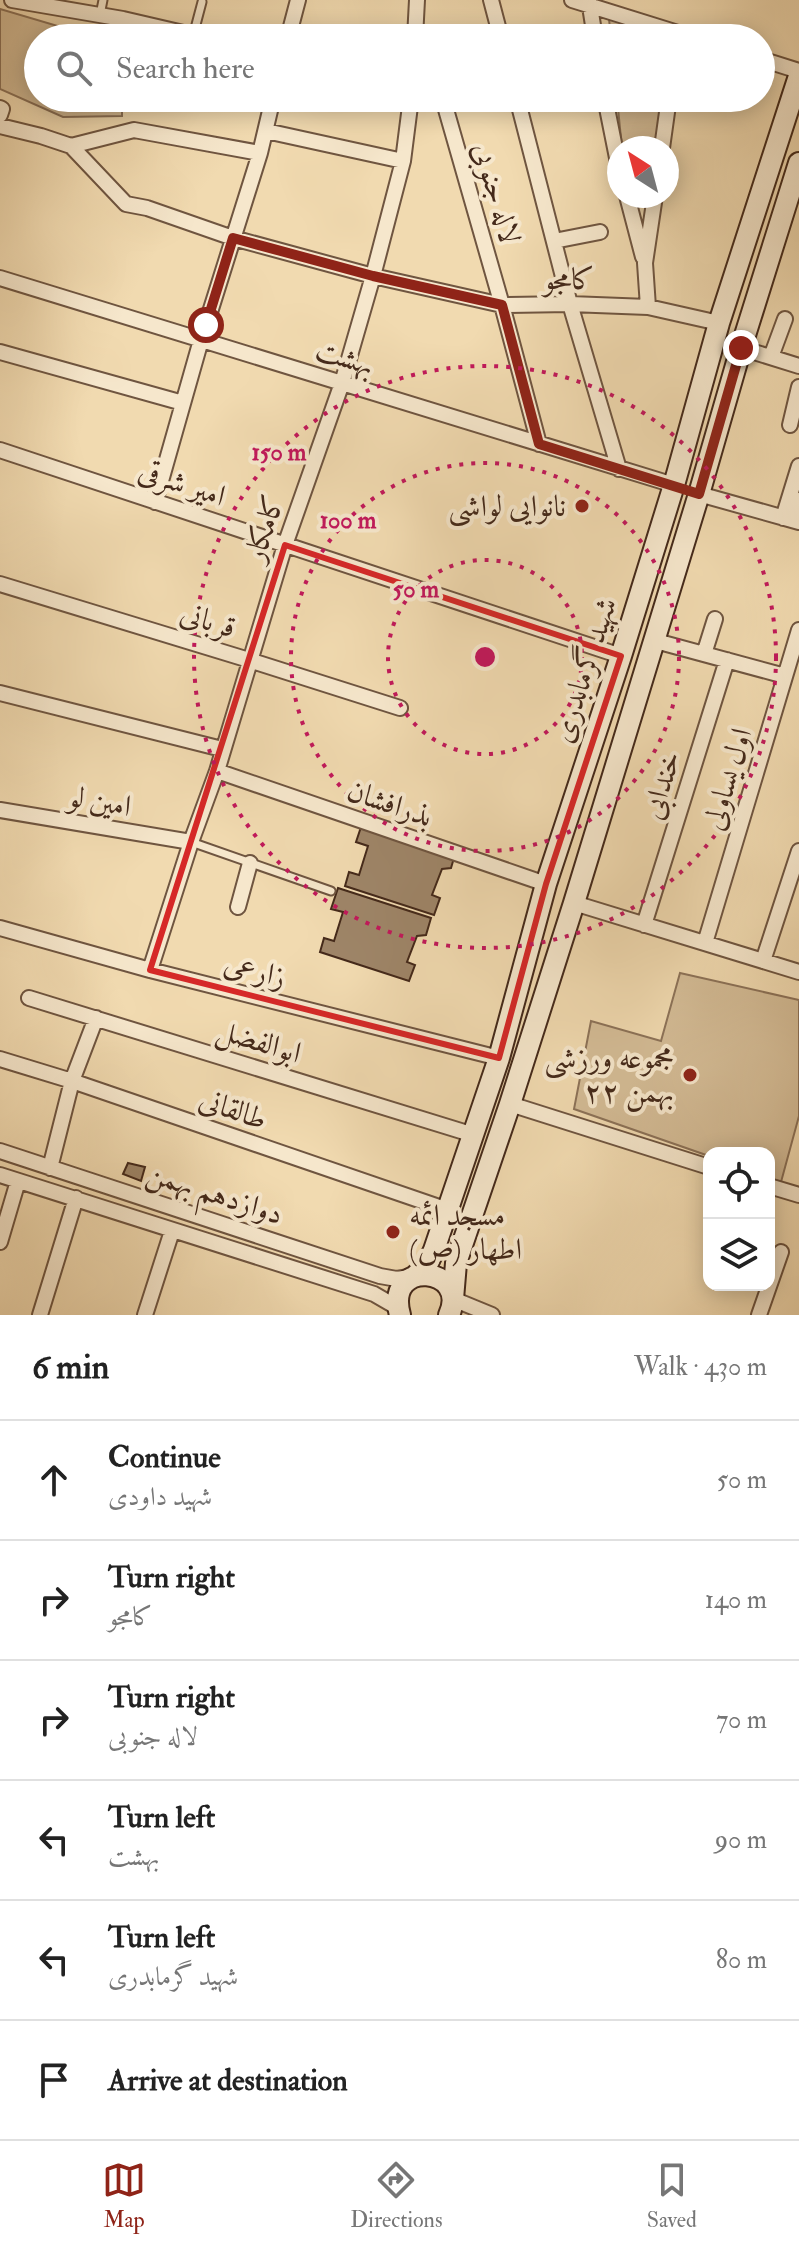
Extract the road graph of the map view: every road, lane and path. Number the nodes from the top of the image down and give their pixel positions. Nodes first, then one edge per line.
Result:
1 (12, 0) edge
2 (298, 0) edge
3 (417, 0) edge
4 (491, 0) edge
5 (572, 0) edge
6 (202, 2) edge
7 (589, 3) edge
8 (102, 8) edge
9 (154, 24) edge
10 (199, 24) edge
11 (292, 24) edge
12 (416, 24) edge
13 (497, 24) edge
14 (593, 24) edge
15 (646, 24) edge
16 (775, 65) edge
17 (799, 74) edge
18 (0, 108) edge
19 (270, 112) edge
20 (409, 112) edge
21 (447, 112) edge
22 (521, 112) edge
23 (608, 112) edge
24 (667, 112) edge
25 (0, 115) edge
26 (0, 126) edge
27 (266, 131) junction
28 (613, 136) edge
29 (664, 136) edge
30 (71, 146) junction
31 (260, 153) junction
32 (403, 161) junction
33 (797, 174) edge
34 (630, 208) edge
35 (653, 208) edge
36 (600, 232) dead end
37 (233, 238) junction
38 (554, 241) junction
39 (645, 263) junction
40 (373, 276) junction
41 (0, 278) edge
42 (570, 304) junction
43 (502, 305) junction
44 (648, 307) junction
45 (785, 319) dead end
46 (719, 323) junction
47 (203, 333) junction
48 (741, 348) junction
49 (0, 352) edge
50 (771, 357) junction
51 (799, 366) edge
52 (342, 383) junction
53 (799, 387) edge
54 (183, 403) junction
55 (790, 425) dead end
56 (539, 444) junction
57 (0, 450) edge
58 (799, 466) edge
59 (619, 469) junction
60 (674, 485) junction
61 (699, 494) junction
62 (799, 500) edge
63 (155, 502) junction
64 (792, 520) edge
65 (285, 545) junction
66 (0, 584) edge
67 (715, 619) dead end
68 (799, 630) edge
69 (652, 640) junction
70 (704, 654) junction
71 (621, 656) junction
72 (249, 660) junction
73 (727, 660) junction
74 (785, 676) junction
75 (0, 693) edge
76 (400, 708) dead end
77 (222, 749) junction
78 (217, 771) junction
79 (0, 810) edge
80 (191, 842) junction
81 (799, 851) edge
82 (250, 863) junction
83 (546, 884) junction
84 (331, 891) dead end
85 (574, 903) junction
86 (238, 907) dead end
87 (644, 925) junction
88 (0, 928) edge
89 (705, 943) junction
90 (763, 961) junction
91 (150, 970) junction
92 (799, 972) edge
93 (29, 998) dead end
94 (96, 1018) junction
95 (499, 1058) junction
96 (0, 1059) edge
97 (72, 1081) junction
98 (510, 1104) junction
99 (474, 1135) junction
100 (0, 1151) edge
101 (703, 1165) edge
102 (50, 1168) junction
103 (0, 1175) edge
104 (18, 1181) junction
105 (775, 1188) edge
106 (799, 1195) edge
107 (76, 1198) junction
108 (448, 1210) junction
109 (172, 1231) junction
110 (0, 1242) edge
111 (781, 1252) dead end
112 (415, 1276) junction
113 (451, 1307) edge
114 (40, 1315) edge
115 (145, 1315) edge
116 (400, 1315) edge
117 (492, 1315) edge
118 (759, 1315) edge

1 - 8 street
2 - 11 street
3 - 12 street
4 - 13 street
5 - 7 street
6 - 10 lane
7 - 14 street
7 - 15 street
8 - 9 street
16 - 17 street
17 - 46 main road, شهید گرمابدری
18 - 25 street
19 - 27 street
20 - 32 street, کامکار
21 - 43 street, لاله جنوبی
22 - 38 street
23 - 28 street
24 - 29 street
26 - 30 street
27 - 31 street
27 - 32 street
30 - 31 street
30 - 37 street, کامجو
31 - 37 street
32 - 40 street, کامکار
33 - 48 main road, شهید گرمابدری
34 - 39 street
35 - 39 street
36 - 38 street
37 - 40 street, کامجو
37 - 47 street
38 - 42 street
39 - 44 street
40 - 43 street, کامجو
40 - 52 street, کامکار
41 - 47 street, بهشت
42 - 43 street, کامجو
42 - 44 street, کامجو
42 - 59 street
43 - 56 street, لاله جنوبی
44 - 46 street, کامجو
45 - 50 street
46 - 60 main road, شهید گرمابدری
47 - 52 street, بهشت
47 - 54 street
48 - 50 street
48 - 61 main road, شهید گرمابدری
49 - 54 street
50 - 51 street
52 - 56 street, بهشت
52 - 65 street, کامکار
53 - 55 street
54 - 63 street
56 - 59 street, بهشت
57 - 63 street, امیر شرقی
58 - 64 street
59 - 60 street, بهشت
60 - 61 main road
60 - 71 main road, شهید گرمابدری
61 - 64 street
61 - 69 main road, شهید گرمابدری
62 - 64 street
63 - 65 street, امیر شرقی
65 - 71 street, امیر شرقی
65 - 72 street, کامکار
66 - 72 street, قربانی
67 - 70 street
68 - 74 street, اول یساولی
69 - 70 street
69 - 85 main road, شهید گرمابدری
70 - 73 street
71 - 83 main road, شهید گرمابدری
72 - 76 street, قربانی
72 - 77 street, کامکار
73 - 74 street
73 - 87 street, خندابی
74 - 89 street, اول یساولی
75 - 77 street
77 - 78 street, کامکار
78 - 80 street, کامکار
78 - 83 street, بذرافشان
79 - 80 street, امین لو
80 - 82 lane
80 - 91 street, کامکار
81 - 90 street
82 - 84 lane
82 - 86 street
83 - 95 main road, شهید گرمابدری
85 - 87 street
85 - 98 main road, شهید گرمابدری
87 - 89 street
88 - 91 street, زارعی
89 - 90 street
90 - 92 street
91 - 95 street, زارعی
93 - 94 street, ابوالفضل
94 - 97 street
94 - 99 street, ابوالفضل
95 - 99 main road, شهید گرمابدری
96 - 97 street, طالقانی
97 - 102 street
97 - 108 street, طالقانی
98 - 101 street
98 - 113 main road, شهید گرمابدری
99 - 108 main road, شهید گرمابدری
100 - 102 street, دوازدهم بهمن
102 - 112 street, دوازدهم بهمن
103 - 104 street, دوازدهم بهمن
104 - 107 street, دوازدهم بهمن
104 - 110 street
105 - 106 street
107 - 109 street, دوازدهم بهمن
107 - 114 street
108 - 112 main road, شهید گرمابدری
109 - 115 street
109 - 116 street, دوازدهم بهمن
111 - 118 street
112 - 113 main road
112 - 116 main road, شهید گرمابدری
113 - 117 street

